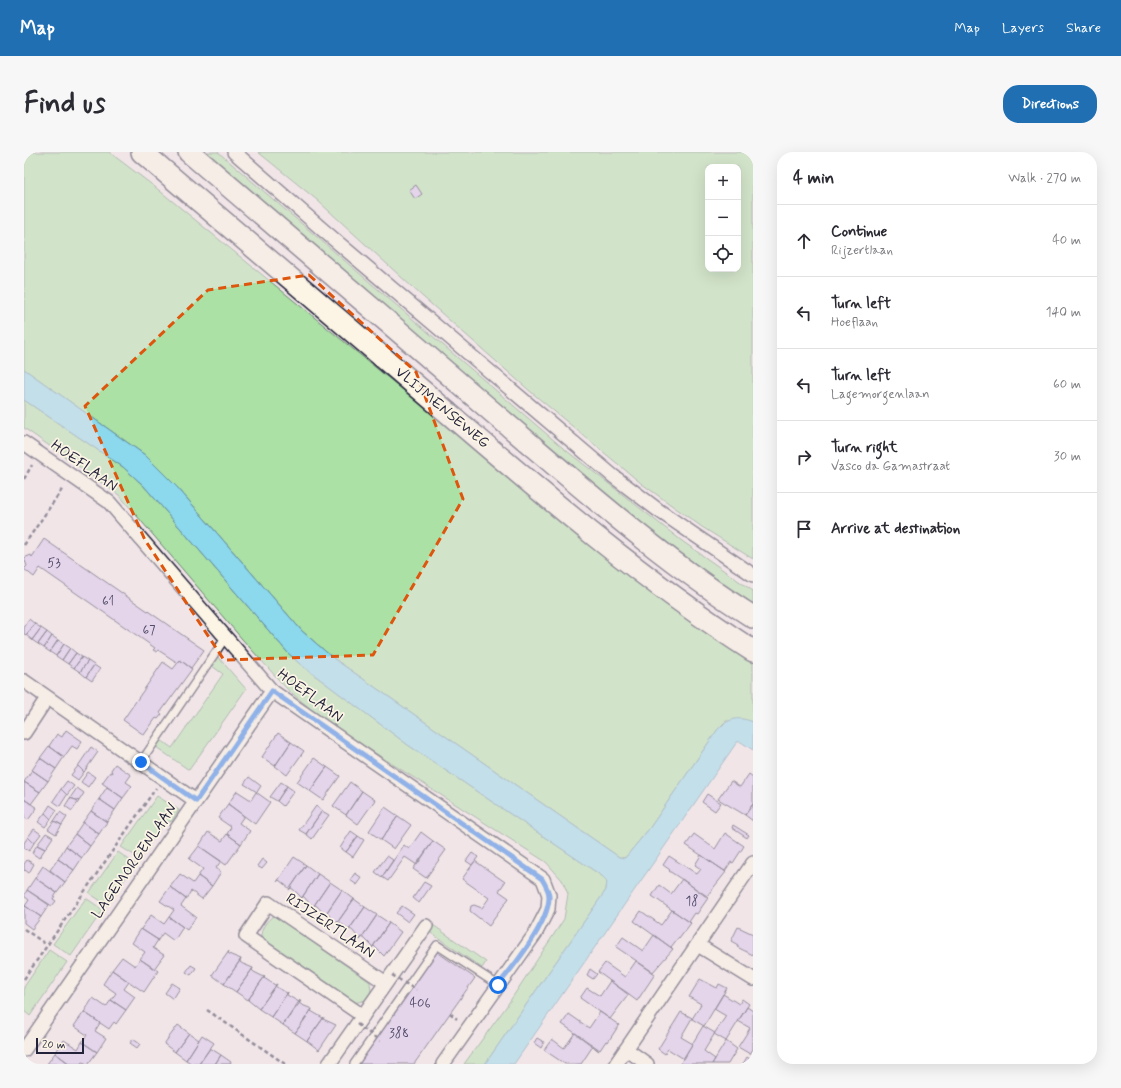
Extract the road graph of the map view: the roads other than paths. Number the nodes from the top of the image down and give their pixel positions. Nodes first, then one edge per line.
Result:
1 (142, 152) edge
2 (189, 152) edge
3 (234, 152) edge
4 (24, 443) edge
5 (753, 575) edge
6 (753, 617) edge
7 (226, 637) junction
8 (753, 651) edge
9 (24, 681) edge
10 (272, 691) junction
11 (48, 698) junction
12 (24, 733) edge
13 (141, 762) junction
14 (196, 801) junction
15 (753, 863) edge
16 (426, 926) dead end
17 (698, 945) junction
18 (389, 979) junction
19 (753, 979) edge
20 (498, 985) junction
21 (360, 1020) junction
22 (626, 1049) junction
23 (24, 1050) edge
24 (329, 1064) edge
25 (354, 1064) edge
26 (443, 1064) edge
27 (616, 1064) edge
28 (647, 1064) edge

1 - 8 main road, VLIJMENSEWEG
2 - 6 main road, VLIJMENSEWEG
3 - 5 street
4 - 7 street, HOEFLAAN
7 - 10 street, HOEFLAAN
7 - 13 lane
9 - 11 street
10 - 14 street, LAGEMORGENLAAN
10 - 20 street, HOEFLAAN
11 - 12 street
11 - 13 street
13 - 14 street
14 - 23 street, LAGEMORGENLAAN
15 - 17 street
16 - 18 street
17 - 19 street
17 - 22 street
18 - 21 street
18 - 21 street, RIJZERTLAAN
20 - 25 lane
20 - 26 street
21 - 24 street
22 - 27 street
22 - 28 street

